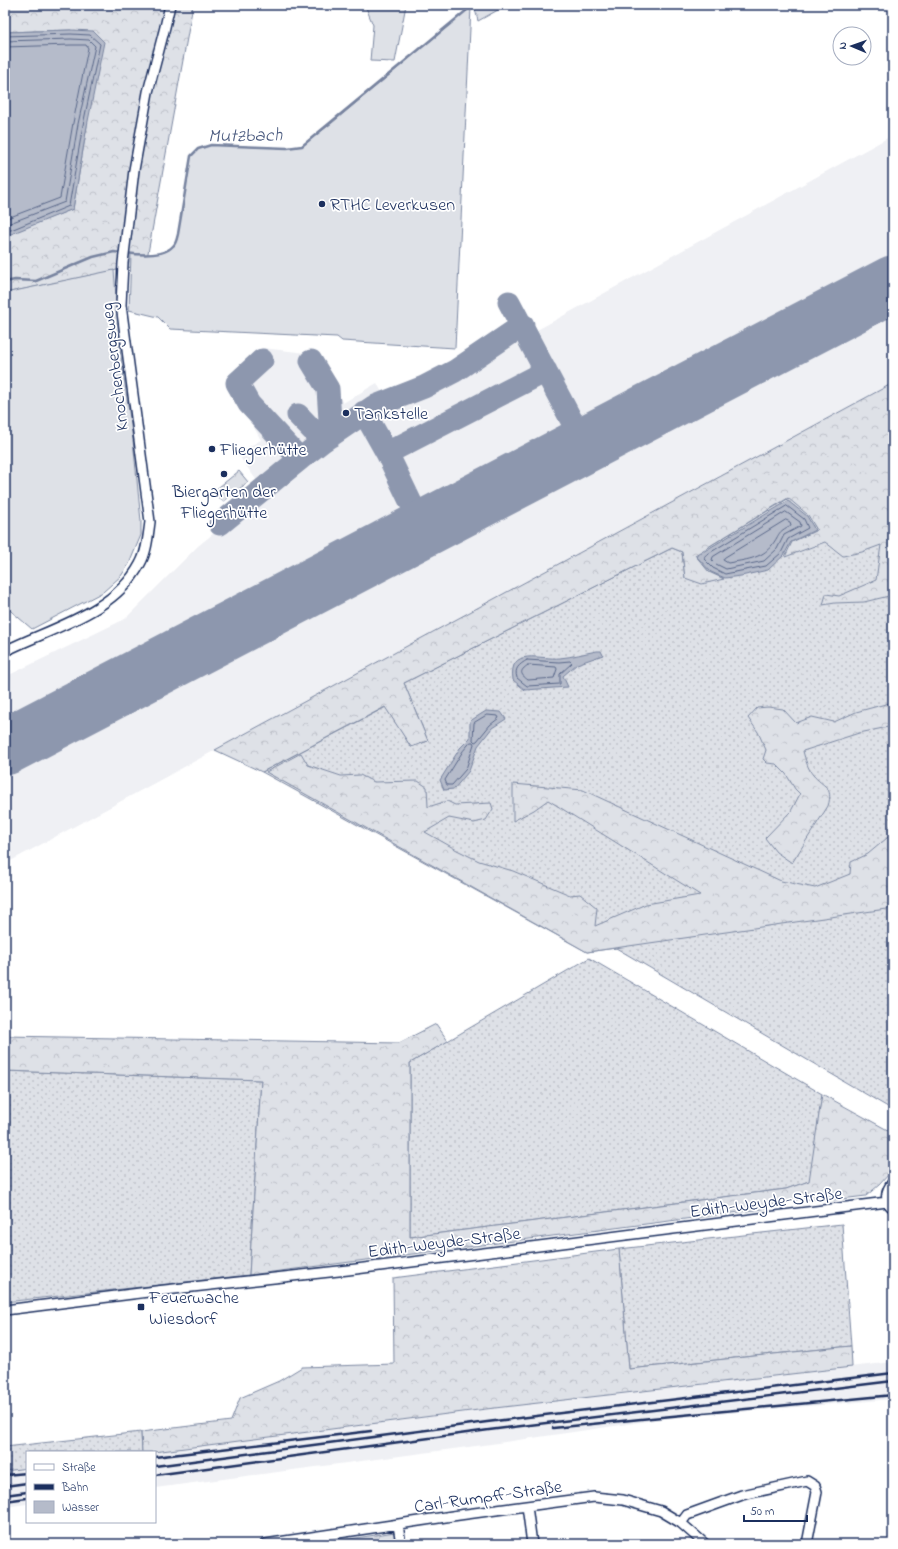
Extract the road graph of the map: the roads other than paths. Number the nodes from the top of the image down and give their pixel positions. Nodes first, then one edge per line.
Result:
1 (170, 5) edge
2 (5, 651) edge
3 (893, 1182) edge
4 (890, 1205) edge
5 (5, 1310) edge
6 (527, 1506) junction
7 (681, 1523) junction
8 (398, 1525) junction
9 (328, 1534) junction
10 (265, 1544) edge
11 (329, 1544) edge
12 (401, 1544) edge
13 (532, 1544) edge
14 (705, 1544) edge
15 (807, 1544) edge

1 - 2 street, Knochenbergsweg
3 - 4 street
4 - 5 street, Edith-Weyde-Straße
6 - 7 street, Carl-Rumpff-Straße
6 - 8 street, Carl-Rumpff-Straße
6 - 13 street
7 - 14 street, Carl-Rumpff-Straße
7 - 15 street
8 - 9 street, Carl-Rumpff-Straße
8 - 12 street
9 - 10 street, Carl-Rumpff-Straße
9 - 11 street

